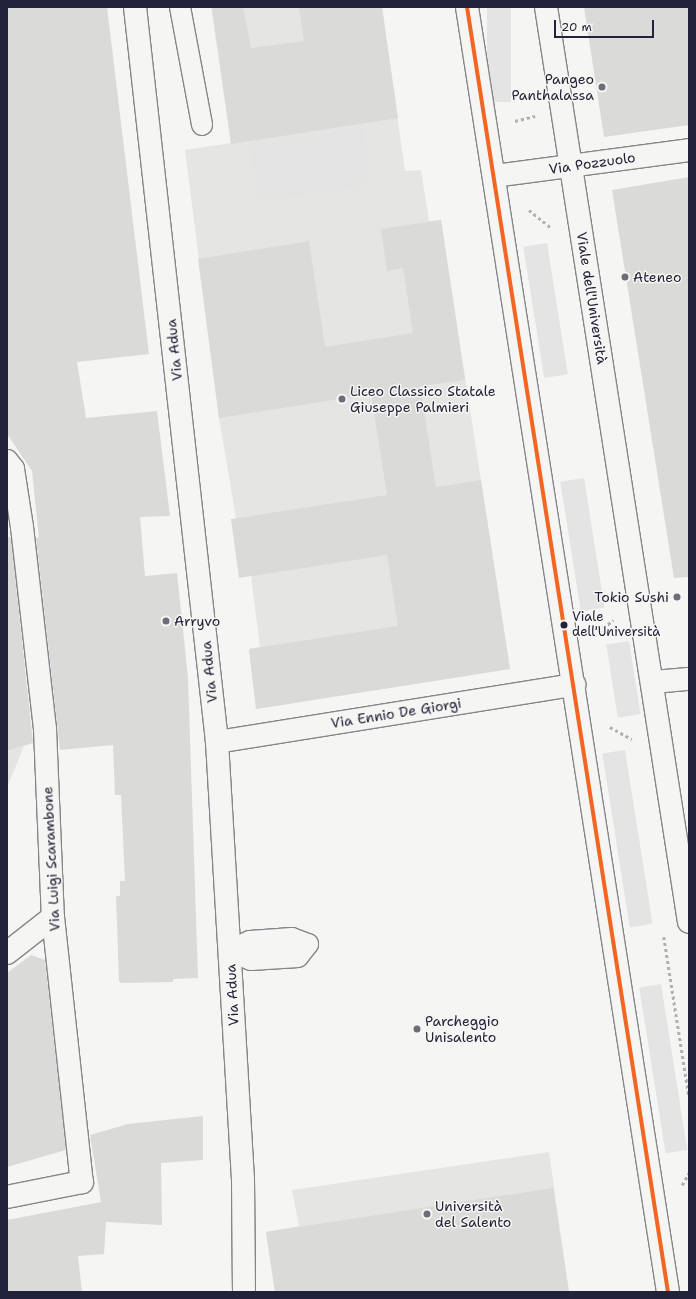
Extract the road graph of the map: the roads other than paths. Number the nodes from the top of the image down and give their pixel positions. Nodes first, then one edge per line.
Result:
1 (135, 7) edge
2 (180, 7) edge
3 (467, 7) edge
4 (546, 7) edge
5 (202, 125) dead end
6 (689, 150) edge
7 (571, 165) junction
8 (495, 176) junction
9 (7, 461) edge
10 (14, 527) edge
11 (689, 679) edge
12 (653, 682) junction
13 (574, 685) junction
14 (217, 742) junction
15 (53, 917) junction
16 (689, 922) edge
17 (7, 953) edge
18 (7, 1197) edge
19 (244, 1292) edge
20 (668, 1292) edge

1 - 14 street, Via Adua
2 - 5 lane
3 - 8 street
4 - 7 street, Viale dell'Università
6 - 7 street, Via Pozzuolo
7 - 8 street, Via Pozzuolo
7 - 12 street, Viale dell'Università
8 - 13 street
9 - 10 street, Via Luigi Scarambone
10 - 15 street, Via Luigi Scarambone
11 - 12 street
12 - 16 street, Viale dell'Università
13 - 14 street, Via Ennio De Giorgi
13 - 20 street
14 - 19 street, Via Adua
15 - 17 street
15 - 18 street, Via Luigi Scarambone

